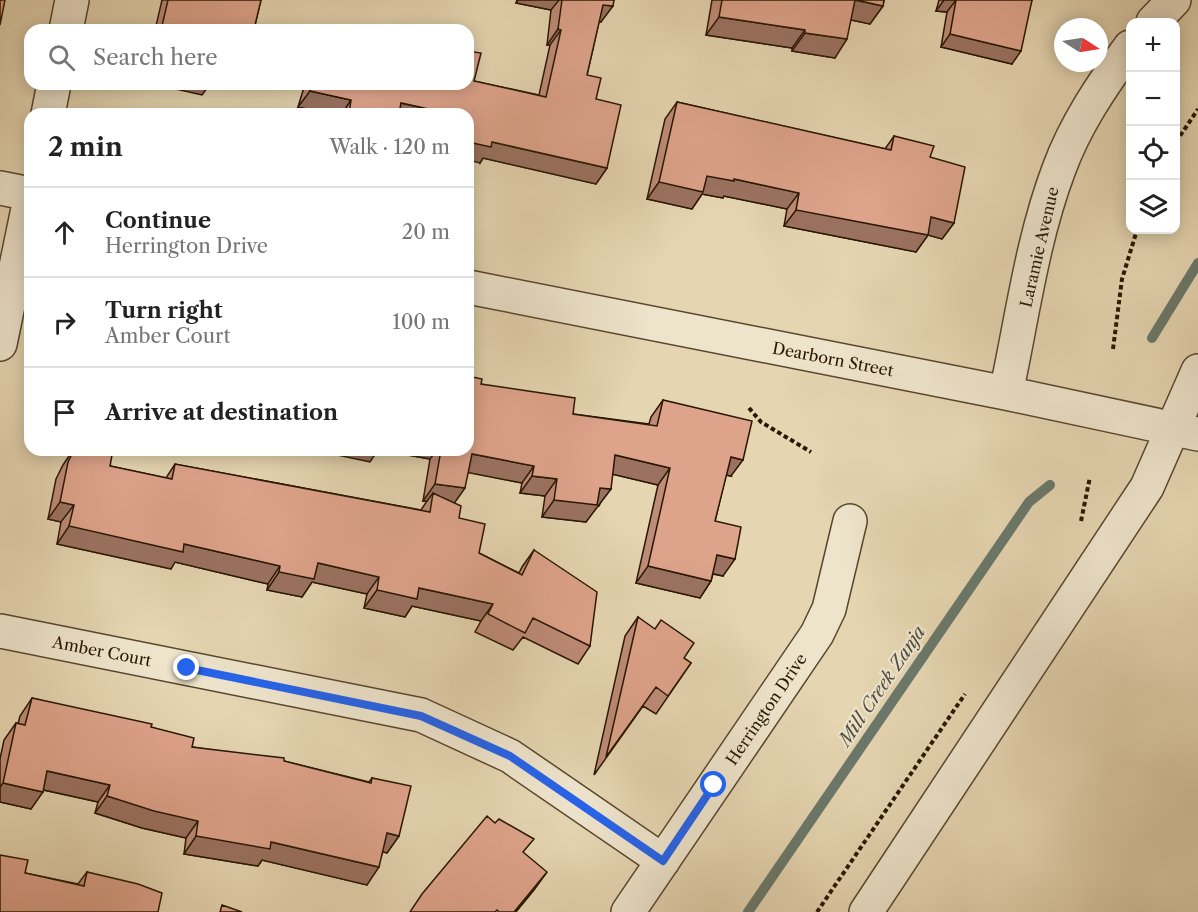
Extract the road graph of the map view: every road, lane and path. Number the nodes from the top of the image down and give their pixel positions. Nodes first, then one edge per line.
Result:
1 (72, 0) edge
2 (1174, 0) edge
3 (1157, 18) edge
4 (67, 24) edge
5 (1126, 54) edge
6 (53, 90) edge
7 (49, 108) edge
8 (1198, 110) edge
9 (1180, 136) edge
10 (0, 188) edge
11 (24, 193) edge
12 (24, 228) edge
13 (1136, 234) edge
14 (474, 288) edge
15 (0, 344) edge
16 (1113, 349) dead end
17 (1198, 371) edge
18 (1006, 393) junction
19 (749, 408) dead end
20 (1186, 432) edge
21 (811, 452) dead end
22 (1090, 477) dead end
23 (850, 521) dead end
24 (1079, 525) dead end
25 (0, 631) edge
26 (970, 687) dead end
27 (663, 861) junction
28 (628, 912) edge
29 (817, 912) edge
30 (866, 912) edge

1 - 4 street
2 - 3 street
5 - 18 street, Laramie Avenue
6 - 7 street
8 - 9 path
10 - 11 street
12 - 15 street
13 - 16 path
14 - 18 street, Dearborn Street
17 - 20 street
18 - 20 street, Dearborn Street
19 - 21 path
20 - 30 street
22 - 24 path
23 - 27 street, Herrington Drive
25 - 27 street, Amber Court
26 - 29 path
27 - 28 street, Herrington Drive

